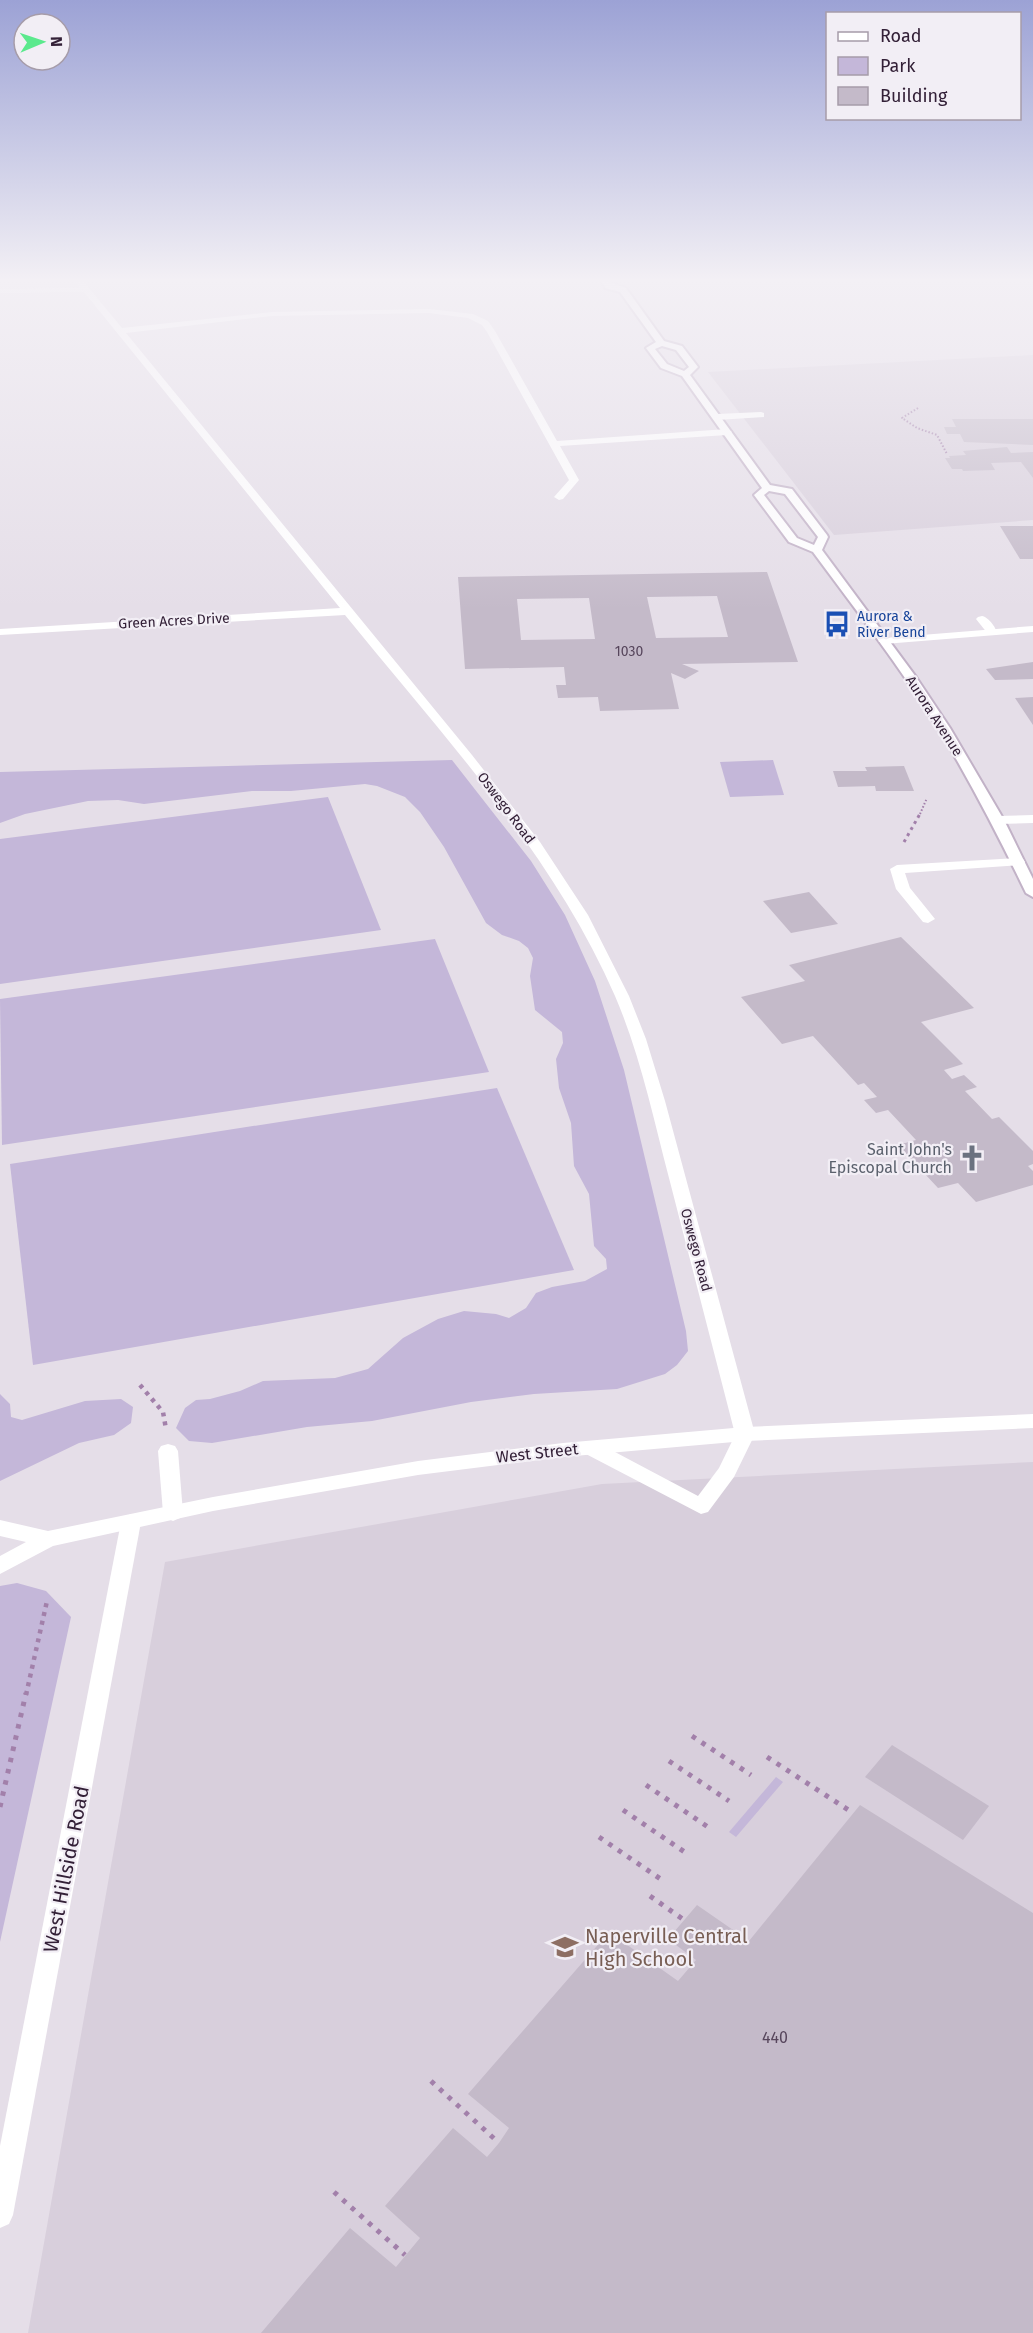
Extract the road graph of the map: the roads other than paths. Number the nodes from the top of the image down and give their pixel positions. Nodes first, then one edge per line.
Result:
1 (171, 391) edge
2 (525, 391) edge
3 (698, 391) edge
4 (761, 415) dead end
5 (717, 417) junction
6 (727, 432) junction
7 (555, 444) junction
8 (767, 488) junction
9 (559, 496) dead end
10 (818, 550) junction
11 (349, 611) junction
12 (982, 619) dead end
13 (1033, 629) edge
14 (0, 632) edge
15 (992, 632) junction
16 (884, 641) junction
17 (1033, 819) edge
18 (998, 820) junction
19 (1018, 862) junction
20 (1033, 892) edge
21 (928, 919) dead end
22 (1033, 1421) edge
23 (745, 1434) junction
24 (591, 1448) junction
25 (168, 1451) road end
26 (173, 1513) junction
27 (131, 1522) junction
28 (0, 1528) edge
29 (48, 1539) junction
30 (0, 1566) edge
31 (0, 2215) edge

1 - 11 street, Oswego Road
2 - 7 street
3 - 5 street, Aurora Avenue
4 - 5 street
5 - 6 street, Aurora Avenue
6 - 7 street
6 - 8 street, Aurora Avenue
7 - 9 street
8 - 10 street, Aurora Avenue
8 - 10 street, Aurora Avenue
10 - 16 street, Aurora Avenue
11 - 14 street, Green Acres Drive
11 - 23 street, Oswego Road
12 - 15 street
13 - 15 street
15 - 16 street
16 - 18 street, Aurora Avenue
17 - 18 street
18 - 19 street, Aurora Avenue
19 - 20 street, Aurora Avenue
19 - 21 street
22 - 23 street, West Street
23 - 24 street, West Street
23 - 24 street
24 - 26 street, West Street
25 - 26 street
26 - 27 street, West Street
27 - 29 street, West Street
27 - 31 street, West Hillside Road
28 - 29 street, West Street
29 - 30 street, West Street

